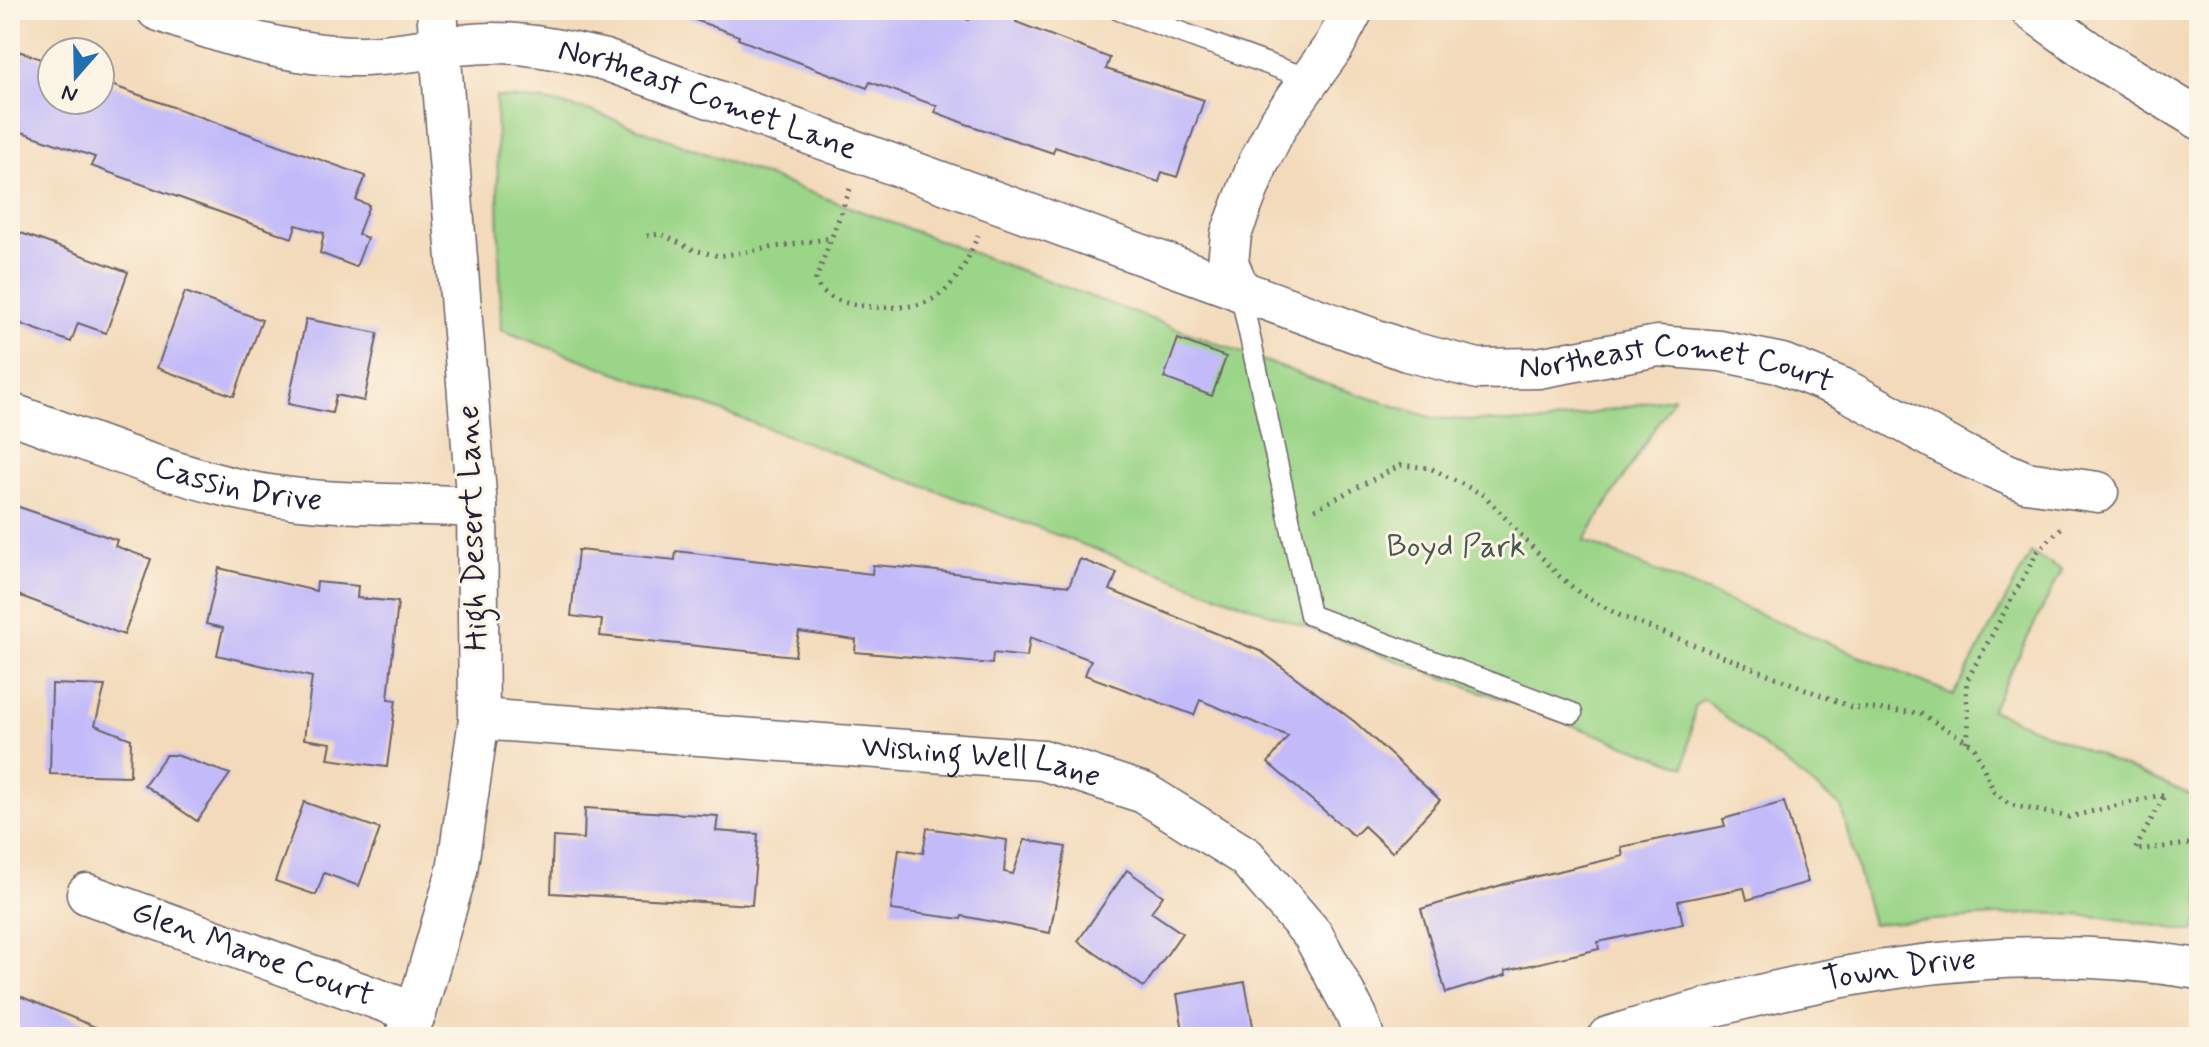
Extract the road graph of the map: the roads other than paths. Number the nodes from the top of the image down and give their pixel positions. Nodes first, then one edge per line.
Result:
1 (157, 10) edge
2 (1119, 10) edge
3 (1353, 10) edge
4 (2031, 10) edge
5 (438, 29) edge
6 (1309, 79) junction
7 (2199, 119) edge
8 (1240, 291) junction
9 (10, 413) edge
10 (2098, 492) road end
11 (477, 507) junction
12 (1572, 713) dead end
13 (479, 719) junction
14 (87, 894) dead end
15 (2199, 969) edge
16 (411, 1025) edge
17 (1364, 1037) edge
18 (1608, 1037) edge

1 - 5 street, Northeast Comet Lane
2 - 6 lane
3 - 6 street
4 - 7 street
5 - 8 street, Northeast Comet Lane
5 - 11 street, High Desert Lane
6 - 8 street
8 - 10 street, Northeast Comet Court
8 - 12 lane
9 - 11 street, Cassin Drive
11 - 13 street, High Desert Lane
13 - 16 street, High Desert Lane
13 - 17 street, Wishing Well Lane
14 - 16 street, Glen Maroe Court
15 - 18 street, Town Drive

